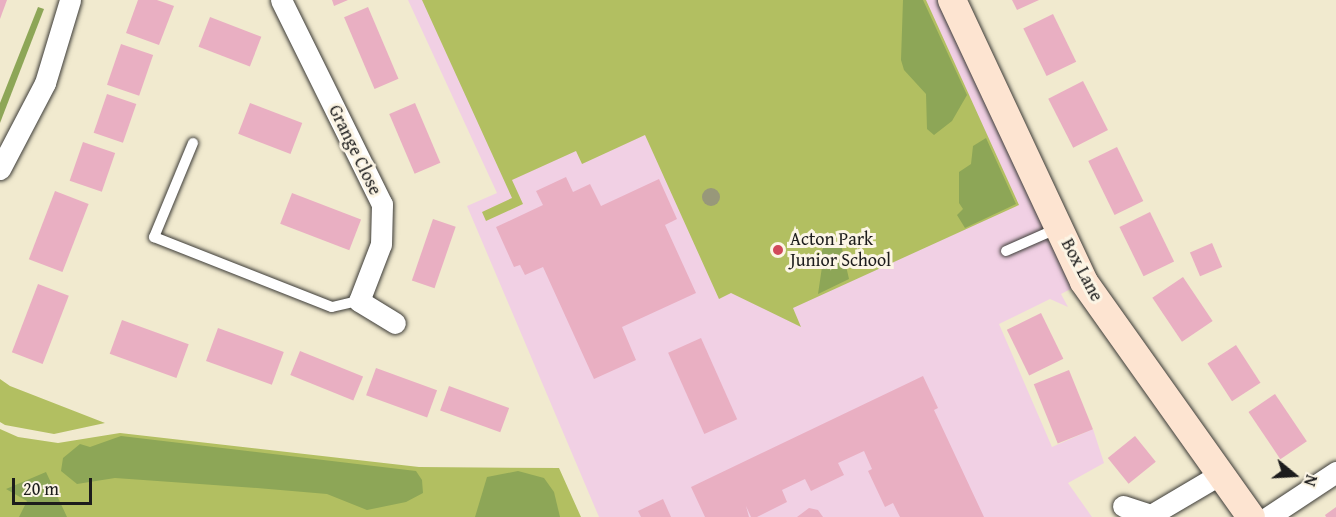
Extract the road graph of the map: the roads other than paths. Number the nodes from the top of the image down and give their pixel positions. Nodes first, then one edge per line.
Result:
1 (70, 0) edge
2 (280, 0) edge
3 (952, 0) edge
4 (193, 143) dead end
5 (0, 169) edge
6 (1059, 228) junction
7 (1006, 251) dead end
8 (359, 301) junction
9 (395, 323) dead end
10 (1336, 472) edge
11 (1220, 475) junction
12 (1123, 506) dead end
13 (1251, 517) edge
14 (1268, 517) edge

1 - 5 street
2 - 8 street, Grange Close
3 - 6 street, Box Lane
4 - 8 lane
6 - 7 lane
6 - 11 street, Box Lane
8 - 9 street
10 - 14 street
11 - 12 street
11 - 13 street, Box Lane

